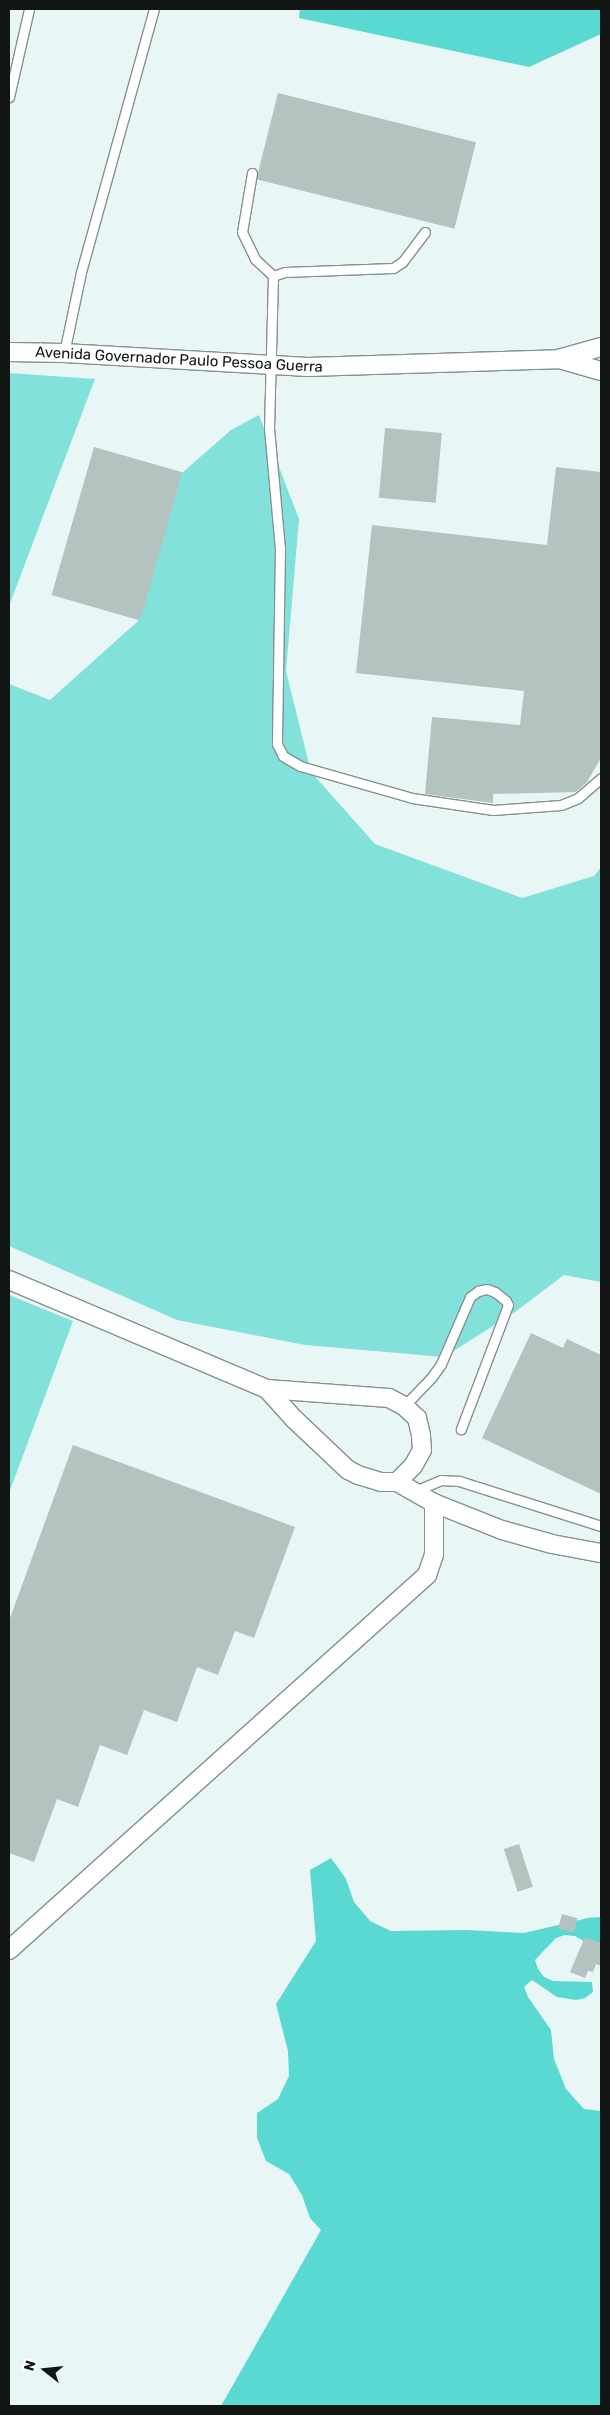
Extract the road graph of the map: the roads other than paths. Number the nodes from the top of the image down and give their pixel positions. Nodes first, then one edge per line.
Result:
1 (29, 9) edge
2 (154, 9) edge
3 (9, 97) edge
4 (252, 172) dead end
5 (425, 232) dead end
6 (273, 276) junction
7 (601, 347) edge
8 (9, 352) edge
9 (64, 353) junction
10 (558, 359) junction
11 (270, 366) junction
12 (601, 371) edge
13 (601, 778) edge
14 (9, 1280) edge
15 (267, 1390) junction
16 (404, 1406) junction
17 (461, 1429) dead end
18 (397, 1482) junction
19 (415, 1491) junction
20 (434, 1503) junction
21 (601, 1526) edge
22 (601, 1553) edge
23 (9, 1950) edge

1 - 3 lane
2 - 9 lane
4 - 6 lane
5 - 6 lane
6 - 11 lane
7 - 10 street
8 - 9 street, Avenida Governador Paulo Pessoa Guerra
9 - 11 street, Avenida Governador Paulo Pessoa Guerra
10 - 11 street, Avenida Governador Paulo Pessoa Guerra
10 - 12 street
11 - 13 lane
14 - 15 street
15 - 16 street
15 - 18 street
16 - 17 lane
16 - 18 street
18 - 19 street
19 - 20 street
19 - 21 lane
20 - 22 street
20 - 23 street

